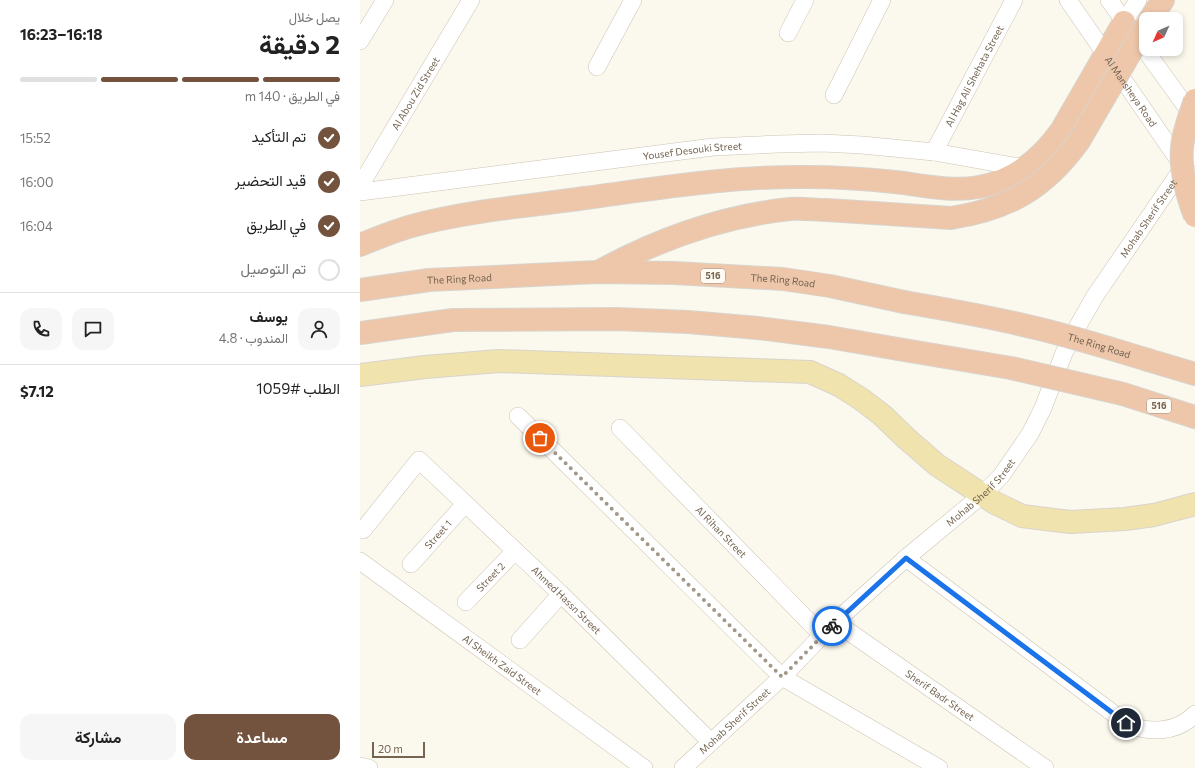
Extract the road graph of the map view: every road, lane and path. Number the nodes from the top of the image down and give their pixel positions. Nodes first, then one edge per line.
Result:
1 (385, 0) edge
2 (471, 0) edge
3 (633, 0) edge
4 (805, 0) edge
5 (882, 0) edge
6 (1014, 0) edge
7 (1068, 0) edge
8 (1109, 0) edge
9 (1138, 0) edge
10 (1163, 0) edge
11 (1155, 12) edge
12 (1124, 22) junction
13 (788, 33) dead end
14 (1139, 38) edge
15 (360, 41) edge
16 (1106, 53) junction
17 (597, 67) dead end
18 (834, 95) dead end
19 (1194, 111) edge
20 (1195, 150) edge
21 (934, 152) junction
22 (1184, 166) junction
23 (1025, 168) junction
24 (1195, 183) edge
25 (360, 186) edge
26 (360, 192) edge
27 (1195, 216) edge
28 (360, 245) edge
29 (597, 272) junction
30 (360, 290) edge
31 (360, 333) edge
32 (1195, 374) edge
33 (360, 375) edge
34 (518, 416) dead end
35 (1195, 417) edge
36 (620, 428) dead end
37 (982, 495) junction
38 (465, 504) junction
39 (1195, 504) edge
40 (363, 530) dead end
41 (515, 551) junction
42 (906, 558) junction
43 (360, 561) edge
44 (410, 564) dead end
45 (561, 594) junction
46 (466, 602) dead end
47 (835, 622) junction
48 (822, 635) junction
49 (520, 640) dead end
50 (782, 677) junction
51 (1195, 714) edge
52 (711, 742) junction
53 (360, 766) edge
54 (369, 768) edge
55 (644, 768) edge
56 (683, 768) edge
57 (939, 768) edge
58 (1045, 768) edge

1 - 15 street
2 - 25 street, Al Abou Zid Street
3 - 17 street
4 - 13 street
5 - 18 street
6 - 21 street, Al Hag Ali Shehata Street
7 - 16 street, Al Mansheya Road
8 - 12 street
9 - 12 street
10 - 11 highway
12 - 16 highway
12 - 19 street
14 - 29 highway, bridge
16 - 22 street, Al Mansheya Road
16 - 23 highway
19 - 27 highway, bridge
20 - 22 street, Mohab Sherif Street
21 - 23 street, Yousef Desouki Street
21 - 26 street, Yousef Desouki Street
22 - 24 street, Al Mansheya Road
22 - 37 street, Mohab Sherif Street
23 - 28 highway
29 - 30 highway, The Ring Road / 516
29 - 32 highway, The Ring Road / 516, bridge
31 - 35 highway, 516, bridge
33 - 37 main road
34 - 50 street
36 - 48 street, Al Rihan Street
37 - 39 main road
37 - 42 street, Mohab Sherif Street
38 - 40 street, Ahmed Hassn Street
38 - 41 street, Ahmed Hassn Street
38 - 44 street, Street 1
41 - 45 street, Ahmed Hassn Street
41 - 46 street, Street 2
42 - 47 street, Mohab Sherif Street
42 - 51 street
43 - 55 street, Al Sheikh Zaid Street
45 - 49 street
45 - 52 street, Ahmed Hassn Street
47 - 48 street, Mohab Sherif Street
47 - 58 street, Sherif Badr Street
48 - 50 street, Mohab Sherif Street
50 - 52 street, Mohab Sherif Street
50 - 57 street
52 - 56 street, Mohab Sherif Street
53 - 54 street

